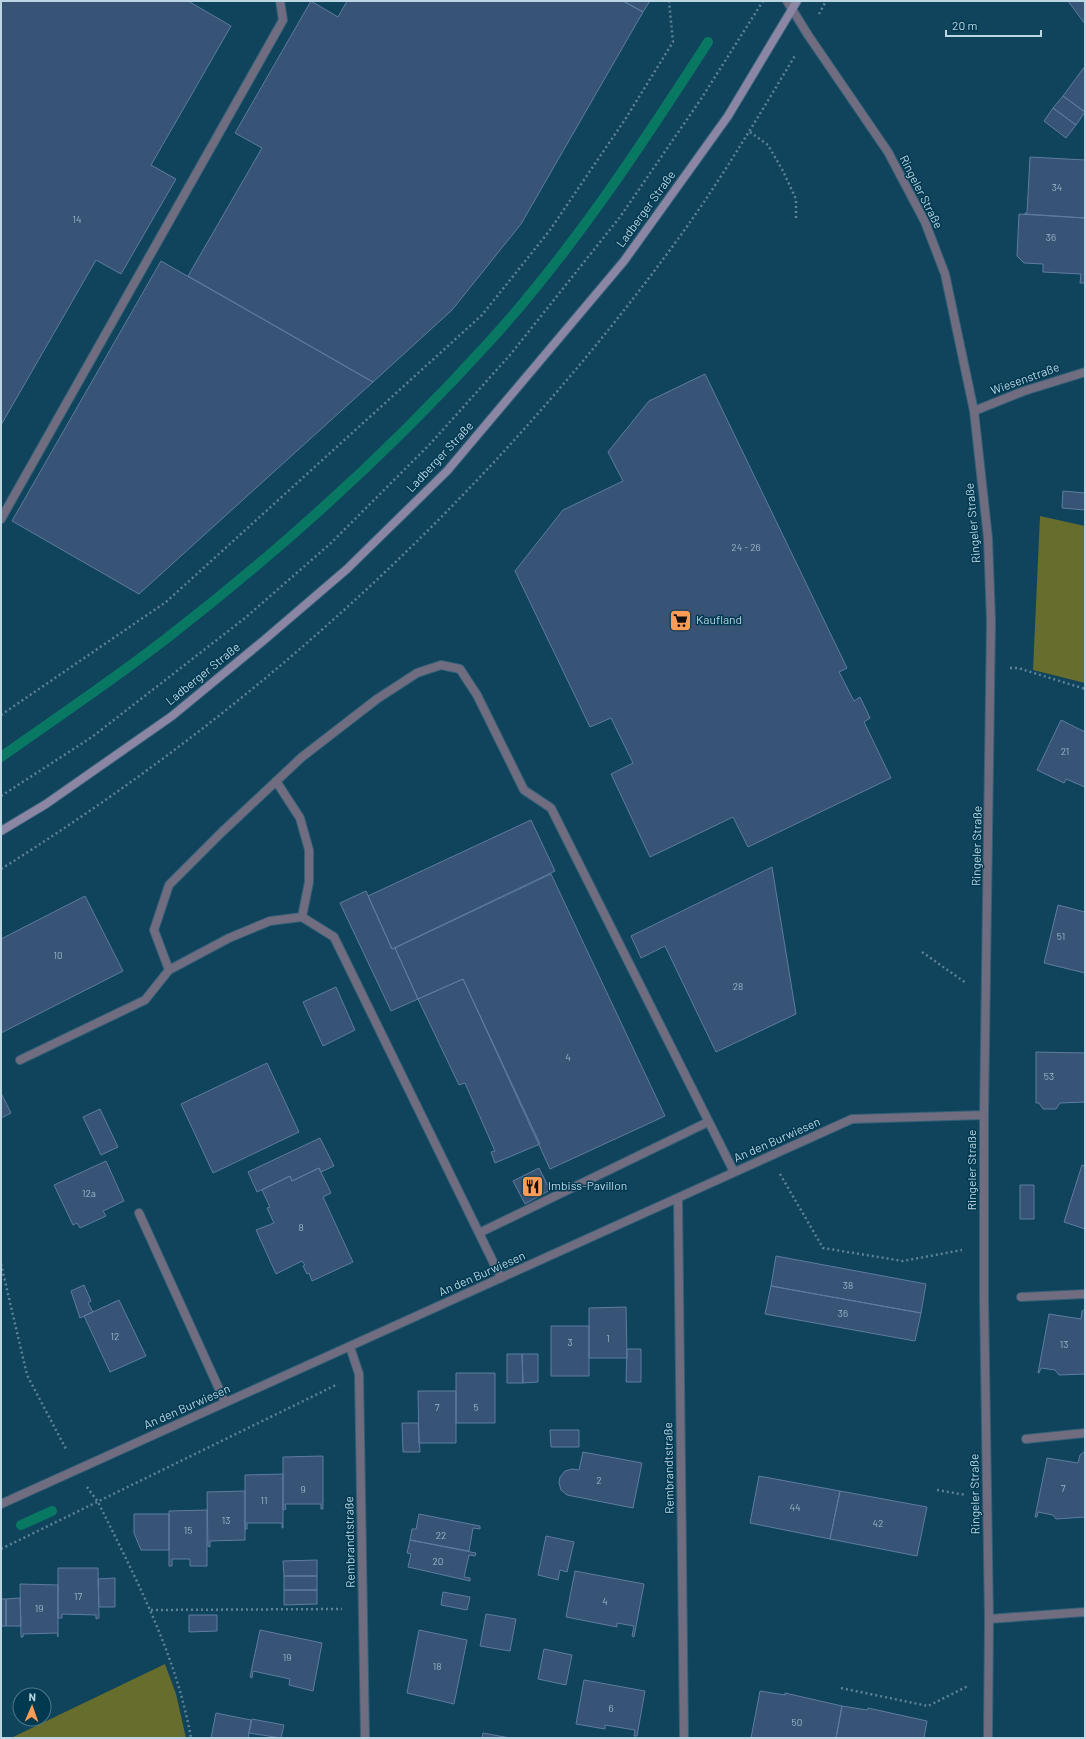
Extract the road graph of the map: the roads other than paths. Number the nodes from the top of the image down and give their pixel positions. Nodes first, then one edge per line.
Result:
1 (280, 1) edge
2 (787, 1) edge
3 (797, 1) edge
4 (792, 9) junction
5 (1085, 372) edge
6 (974, 411) junction
7 (1, 519) edge
8 (276, 781) junction
9 (1, 832) edge
10 (302, 917) junction
11 (169, 970) junction
12 (20, 1060) dead end
13 (984, 1115) junction
14 (708, 1122) junction
15 (734, 1172) junction
16 (678, 1198) junction
17 (139, 1214) dead end
18 (479, 1233) junction
19 (501, 1278) junction
20 (1085, 1294) edge
21 (1021, 1297) dead end
22 (350, 1347) junction
23 (225, 1402) junction
24 (1085, 1433) edge
25 (1026, 1439) dead end
26 (1, 1504) edge
27 (1085, 1612) edge
28 (988, 1619) junction
29 (365, 1738) edge
30 (684, 1738) edge
31 (988, 1738) edge

1 - 7 street
2 - 4 street, Ringeler Straße
3 - 4 main road, Ladberger Straße
4 - 6 street, Ringeler Straße
4 - 9 main road, Ladberger Straße
5 - 6 street, Wiesenstraße
6 - 13 street, Ringeler Straße
8 - 10 street
8 - 11 street
8 - 14 street
10 - 11 street
10 - 18 street
11 - 12 street
13 - 15 street, An den Burwiesen
13 - 28 street, Ringeler Straße
14 - 15 street
14 - 18 street
15 - 16 street, An den Burwiesen
16 - 19 street, An den Burwiesen
16 - 30 street, Rembrandtstraße
17 - 23 street
18 - 19 street
19 - 22 street, An den Burwiesen
20 - 21 street
22 - 23 street, An den Burwiesen
22 - 29 street, Rembrandtstraße
23 - 26 street, An den Burwiesen
24 - 25 street
27 - 28 street
28 - 31 street, Ringeler Straße

